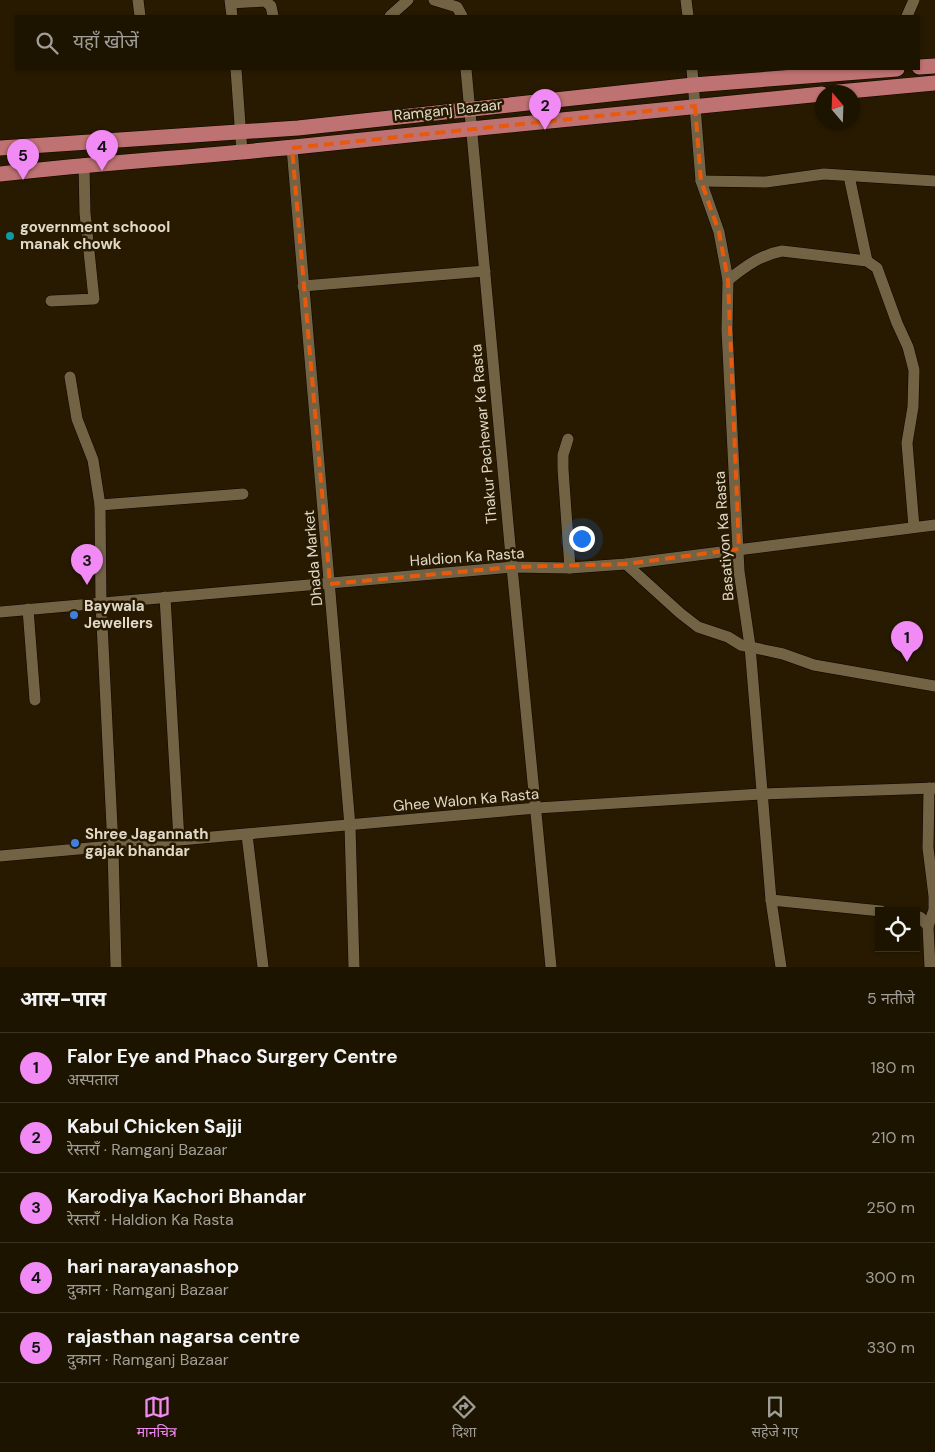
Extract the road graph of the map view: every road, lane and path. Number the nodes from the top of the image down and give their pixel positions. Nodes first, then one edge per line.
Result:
1 (138, 0) edge
2 (408, 0) edge
3 (434, 0) edge
4 (686, 0) edge
5 (914, 0) edge
6 (230, 2) edge
7 (140, 15) edge
8 (232, 15) edge
9 (273, 15) edge
10 (391, 15) edge
11 (461, 15) edge
12 (688, 15) edge
13 (907, 15) edge
14 (935, 66) edge
15 (920, 67) edge
16 (236, 70) edge
17 (466, 70) edge
18 (692, 70) edge
19 (875, 70) edge
20 (935, 83) edge
21 (693, 85) junction
22 (860, 90) edge
23 (815, 95) edge
24 (695, 106) junction
25 (470, 108) junction
26 (471, 128) junction
27 (240, 131) junction
28 (0, 148) edge
29 (292, 148) junction
30 (242, 152) junction
31 (84, 164) junction
32 (0, 174) edge
33 (849, 176) junction
34 (701, 181) junction
35 (935, 181) edge
36 (866, 261) junction
37 (484, 271) junction
38 (728, 280) junction
39 (303, 286) junction
40 (52, 301) dead end
41 (70, 377) dead end
42 (568, 439) dead end
43 (243, 494) dead end
44 (100, 505) junction
45 (935, 525) edge
46 (914, 527) junction
47 (739, 549) junction
48 (626, 564) junction
49 (512, 568) junction
50 (570, 568) junction
51 (330, 584) junction
52 (165, 597) junction
53 (101, 603) junction
54 (28, 609) junction
55 (0, 612) edge
56 (750, 646) junction
57 (935, 686) edge
58 (35, 700) dead end
59 (932, 788) edge
60 (761, 794) junction
61 (536, 808) junction
62 (350, 826) junction
63 (247, 834) junction
64 (179, 840) junction
65 (113, 847) junction
66 (0, 856) edge
67 (771, 900) junction
68 (875, 910) edge
69 (920, 917) edge
70 (928, 926) junction
71 (116, 967) edge
72 (263, 967) edge
73 (354, 967) edge
74 (551, 967) edge
75 (781, 967) edge
76 (930, 967) edge

1 - 7 street
2 - 10 street
3 - 11 street
4 - 12 street
5 - 13 street
6 - 8 street
6 - 9 street
14 - 15 main road
16 - 27 street
17 - 25 street, Thakur Pachewar Ka Rasta
18 - 21 street, Basatiyon Ka Rasta
19 - 21 main road, Ramganj Bazaar
20 - 22 main road
21 - 24 street, Basatiyon Ka Rasta
21 - 25 main road, Ramganj Bazaar
23 - 24 main road, Ramganj Bazaar
24 - 26 main road, Ramganj Bazaar
24 - 34 street, Basatiyon Ka Rasta
25 - 26 street, Thakur Pachewar Ka Rasta
25 - 27 main road, Ramganj Bazaar
26 - 29 main road, Ramganj Bazaar
26 - 37 street, Thakur Pachewar Ka Rasta
27 - 28 main road, Ramganj Bazaar
27 - 30 street
29 - 30 main road, Ramganj Bazaar
29 - 39 street, Dhada Market
30 - 31 main road, Ramganj Bazaar
31 - 32 main road, Ramganj Bazaar
31 - 40 street
33 - 34 street
33 - 35 street
33 - 36 street
34 - 38 street, Basatiyon Ka Rasta
36 - 38 street
36 - 46 street
37 - 39 street
37 - 49 street, Thakur Pachewar Ka Rasta
38 - 47 street, Basatiyon Ka Rasta
39 - 51 street, Dhada Market
41 - 44 street
42 - 50 street
43 - 44 street
44 - 53 street
45 - 46 street, Haldion Ka Rasta
46 - 47 street, Haldion Ka Rasta
47 - 48 street, Haldion Ka Rasta
47 - 56 street, Basatiyon Ka Rasta
48 - 50 street, Haldion Ka Rasta
48 - 56 street
49 - 50 street, Haldion Ka Rasta
49 - 51 street, Haldion Ka Rasta
49 - 61 street, Thakur Pachewar Ka Rasta
51 - 52 street, Haldion Ka Rasta
51 - 62 street, Dhada Market
52 - 53 street, Haldion Ka Rasta
52 - 64 street
53 - 54 street, Haldion Ka Rasta
53 - 65 street
54 - 55 street, Haldion Ka Rasta
54 - 58 street
56 - 57 street
56 - 60 street, Basatiyon Ka Rasta
59 - 60 street, Ghee Walon Ka Rasta
59 - 70 street
60 - 61 street, Ghee Walon Ka Rasta
60 - 67 street, Basatiyon Ka Rasta
61 - 62 street, Ghee Walon Ka Rasta
61 - 74 street, Thakur Pachewar Ka Rasta
62 - 63 street, Ghee Walon Ka Rasta
62 - 73 street, Dhada Market
63 - 64 street, Ghee Walon Ka Rasta
63 - 72 street
64 - 65 street, Ghee Walon Ka Rasta
65 - 66 street, Ghee Walon Ka Rasta
65 - 71 street
67 - 68 street
67 - 75 street, Basatiyon Ka Rasta
69 - 70 street
70 - 76 street

